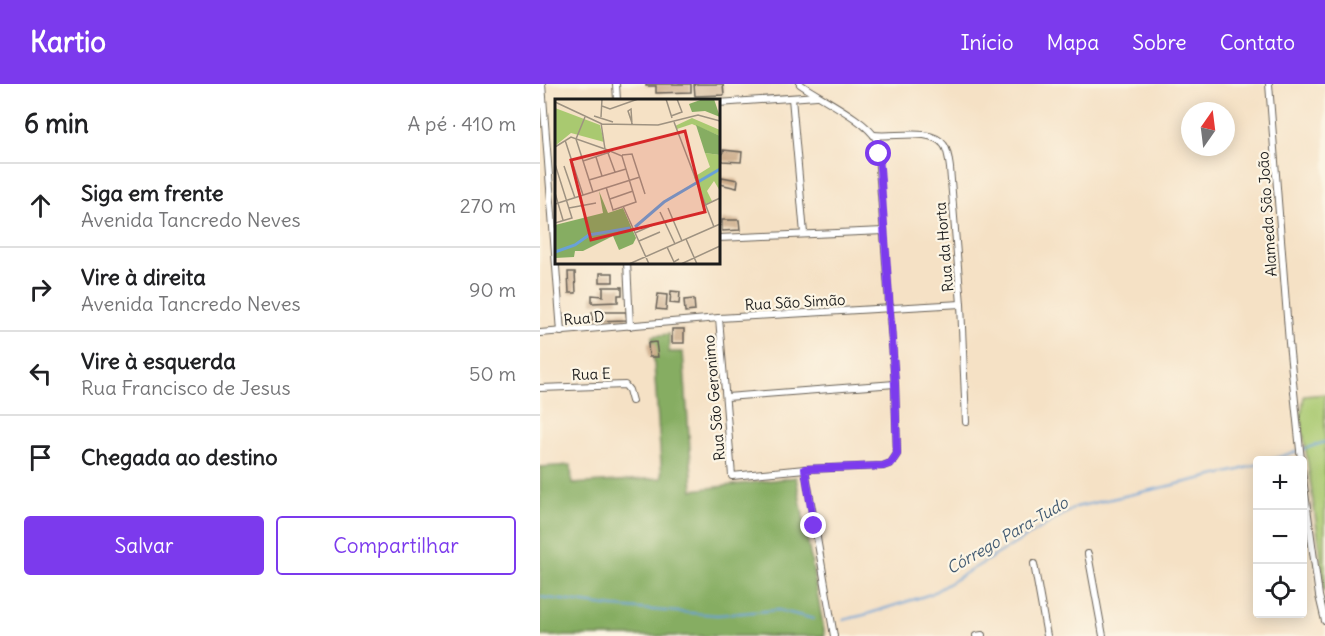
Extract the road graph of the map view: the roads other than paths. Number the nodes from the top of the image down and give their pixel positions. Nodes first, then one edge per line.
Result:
1 (542, 84) edge
2 (616, 84) edge
3 (800, 84) edge
4 (1269, 84) edge
5 (817, 96) junction
6 (792, 98) junction
7 (617, 99) edge
8 (720, 103) edge
9 (542, 106) edge
10 (874, 135) junction
11 (884, 231) junction
12 (804, 234) junction
13 (720, 238) edge
14 (555, 261) edge
15 (555, 264) edge
16 (627, 264) edge
17 (961, 304) junction
18 (890, 308) junction
19 (719, 318) junction
20 (630, 326) junction
21 (561, 332) junction
22 (540, 333) edge
23 (895, 384) junction
24 (540, 388) edge
25 (727, 397) junction
26 (632, 401) dead end
27 (966, 422) dead end
28 (1301, 456) edge
29 (805, 469) junction
30 (1307, 502) edge
31 (1088, 554) dead end
32 (1034, 564) dead end
33 (1322, 595) edge
34 (1325, 621) edge
35 (834, 636) edge
36 (1047, 636) edge
37 (1103, 636) edge

1 - 9 street
2 - 7 street
3 - 5 street
4 - 28 street, Alameda São João
5 - 6 street
5 - 10 street
6 - 8 street
6 - 12 street
9 - 14 street
10 - 11 street
10 - 17 street, Rua da Horta
11 - 12 street
11 - 18 street
12 - 13 street
15 - 21 street
16 - 20 street
17 - 18 street, Rua São Simão
17 - 27 street, Rua da Horta
18 - 19 street, Rua São Simão
18 - 23 street
19 - 20 street, Rua São Simão
19 - 25 street, Rua São Geronimo
20 - 21 street, Rua D
21 - 22 street, Rua D
23 - 25 street
23 - 29 street
24 - 26 street, Rua E
25 - 29 street, Rua São Geronimo
29 - 35 street
30 - 33 street
31 - 37 street
32 - 36 street
33 - 34 street

